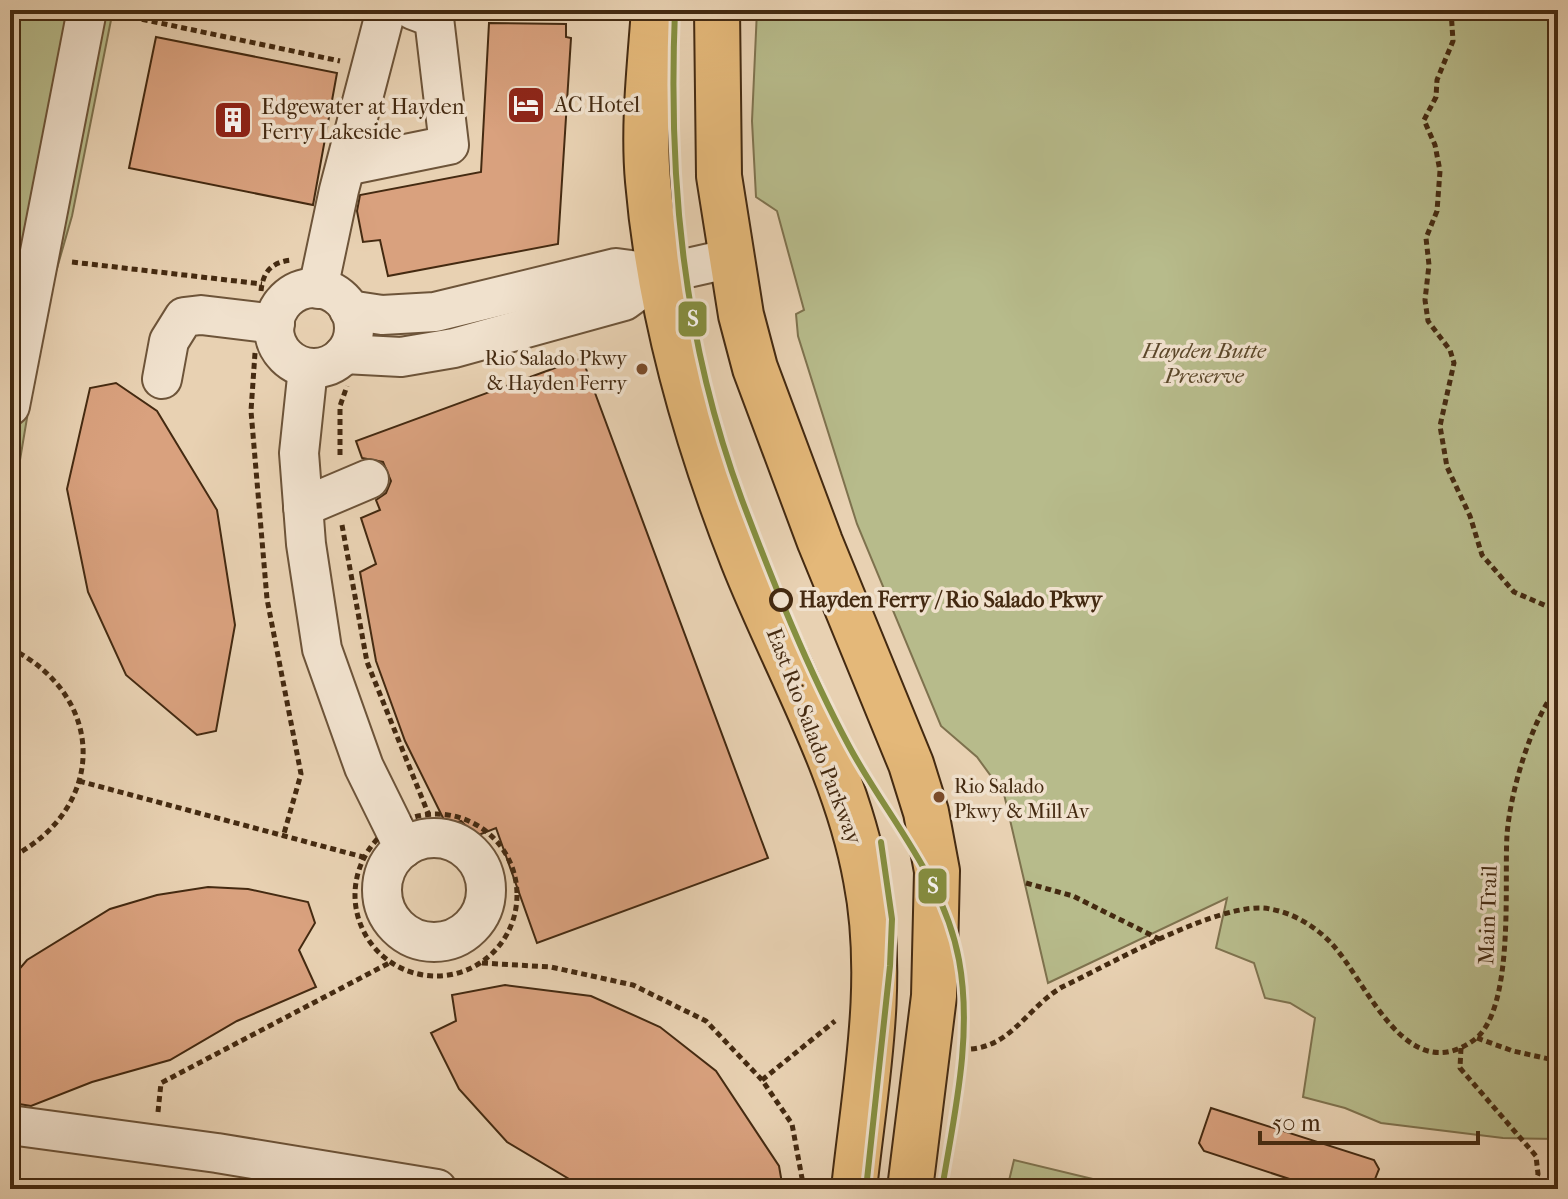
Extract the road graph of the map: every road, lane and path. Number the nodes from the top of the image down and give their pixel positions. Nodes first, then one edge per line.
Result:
1 (87, 10) edge
2 (142, 10) edge
3 (386, 10) edge
4 (413, 10) edge
5 (654, 10) edge
6 (717, 10) edge
7 (1451, 10) edge
8 (337, 60) dead end
9 (346, 166) junction
10 (732, 258) junction
11 (40, 259) junction
12 (661, 274) junction
13 (334, 300) junction
14 (267, 323) junction
15 (308, 368) junction
16 (346, 370) junction
17 (162, 379) dead end
18 (10, 406) edge
19 (355, 485) junction
20 (303, 507) junction
21 (1558, 611) edge
22 (10, 648) edge
23 (1558, 687) edge
24 (79, 781) junction
25 (408, 829) junction
26 (283, 837) junction
27 (363, 857) junction
28 (10, 858) edge
29 (1026, 883) dead end
30 (500, 884) junction
31 (1163, 941) junction
32 (391, 962) junction
33 (481, 963) junction
34 (839, 1018) dead end
35 (1477, 1038) junction
36 (1461, 1048) junction
37 (928, 1049) junction
38 (1558, 1061) edge
39 (762, 1080) junction
40 (10, 1125) edge
41 (155, 1145) junction
42 (437, 1189) edge
43 (804, 1189) edge
44 (854, 1189) edge
45 (910, 1189) edge
46 (1532, 1189) edge

1 - 11 lane
2 - 8 path
3 - 9 lane
4 - 9 lane
5 - 12 main road, East Rio Salado Parkway
6 - 10 main road
7 - 21 path
9 - 13 lane
10 - 12 lane
10 - 37 main road
11 - 14 path
11 - 18 lane
12 - 13 lane
12 - 16 lane
12 - 44 main road, East Rio Salado Parkway
13 - 14 lane
13 - 16 lane
14 - 15 lane
14 - 17 lane
14 - 26 path
15 - 16 lane
15 - 20 lane
16 - 19 path
19 - 20 lane
19 - 25 path
20 - 25 lane
22 - 24 path
23 - 35 path, Main Trail
24 - 26 path
24 - 28 path
25 - 27 path
25 - 30 lane
25 - 30 path
25 - 30 lane
26 - 27 path
27 - 32 path
29 - 31 path
30 - 33 path
31 - 36 path
31 - 37 path
32 - 33 path
32 - 41 path
33 - 39 path
34 - 39 path
35 - 36 path
35 - 38 path
36 - 46 path
37 - 45 main road
39 - 43 path
40 - 41 lane
41 - 42 lane

